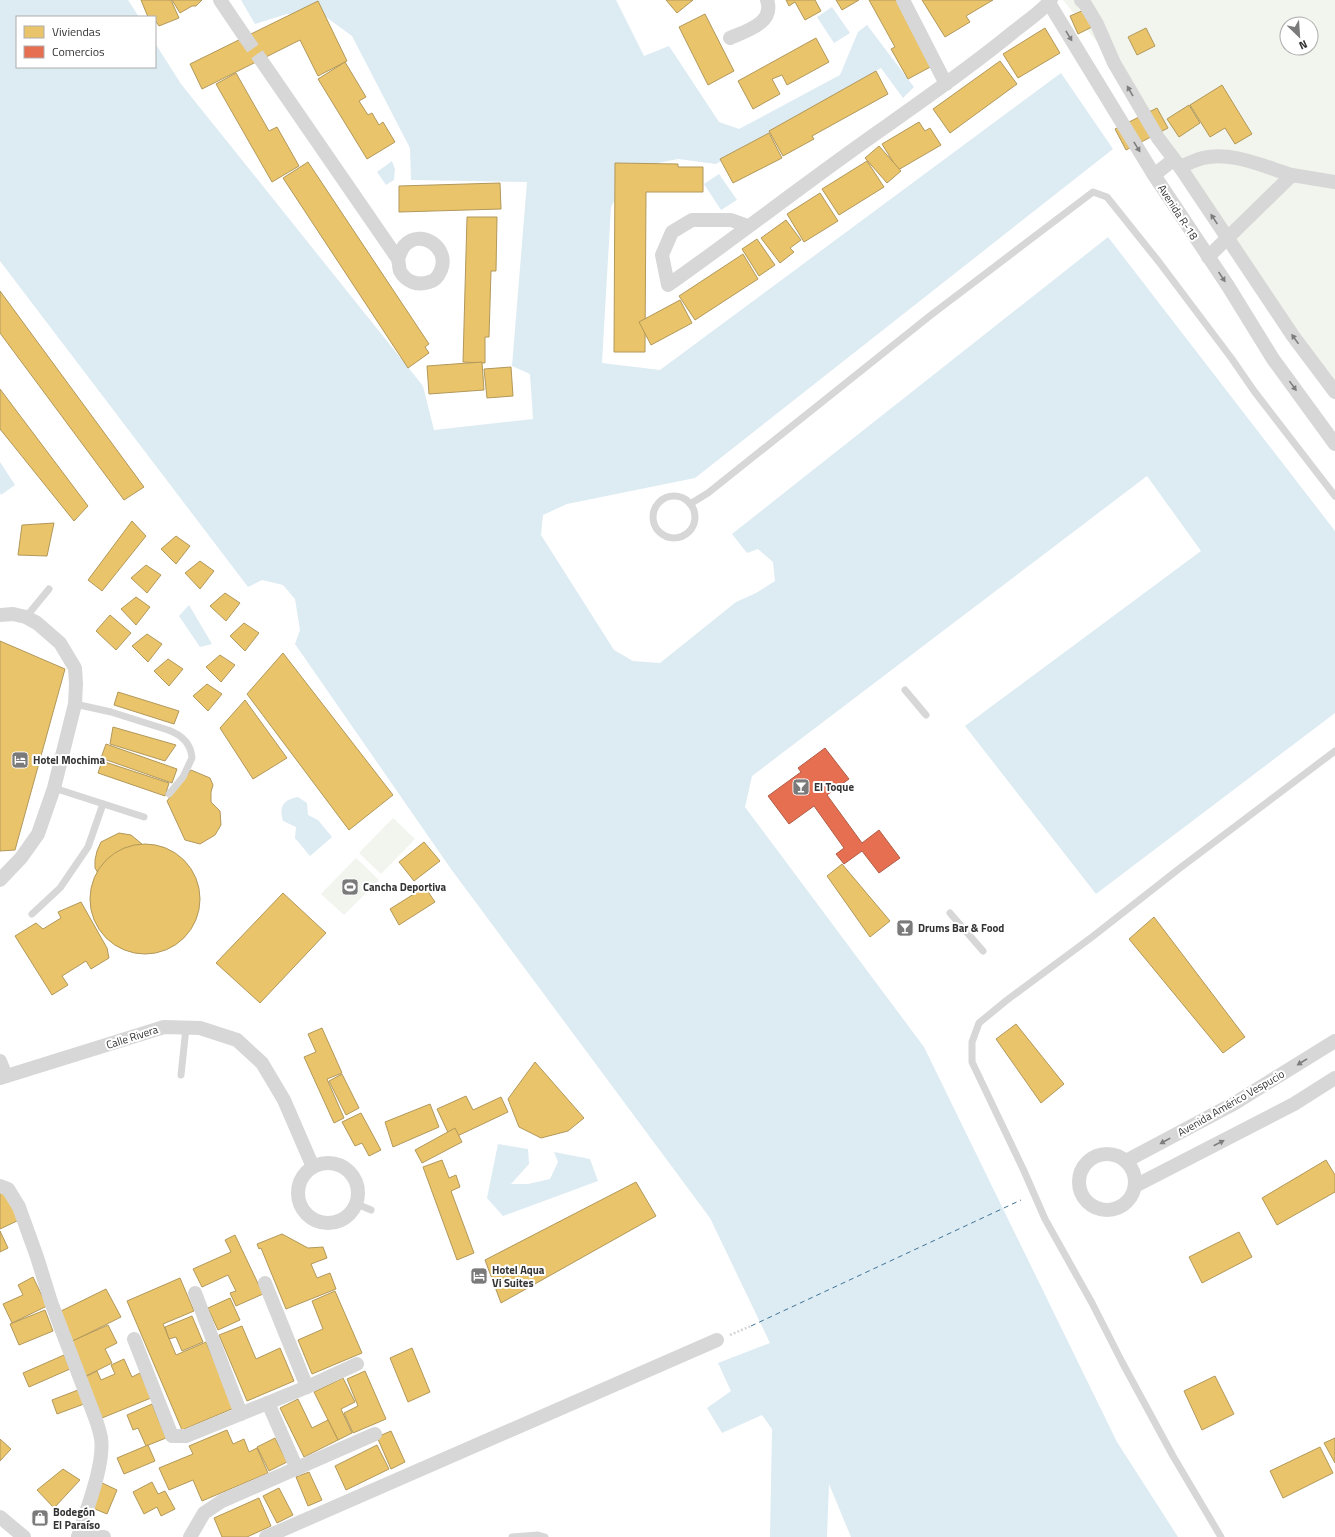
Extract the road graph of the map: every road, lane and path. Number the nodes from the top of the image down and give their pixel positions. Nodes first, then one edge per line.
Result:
1 (767, 0) edge
2 (903, 0) edge
3 (1081, 0) edge
4 (1050, 1) edge
5 (222, 3) edge
6 (244, 35) tunnel mouth
7 (730, 38) dead end
8 (261, 60) tunnel mouth
9 (946, 84) junction
10 (1176, 164) junction
11 (1154, 174) junction
12 (1292, 175) junction
13 (1335, 182) edge
14 (748, 226) junction
15 (1227, 239) junction
16 (1208, 257) junction
17 (398, 259) dead end
18 (1335, 392) edge
19 (1335, 444) edge
20 (1335, 496) edge
21 (690, 504) junction
22 (49, 589) dead end
23 (0, 616) edge
24 (26, 617) junction
25 (905, 690) dead end
26 (75, 704) junction
27 (926, 715) dead end
28 (1335, 752) edge
29 (54, 788) junction
30 (169, 794) dead end
31 (103, 804) junction
32 (144, 817) dead end
33 (1, 877) edge
34 (950, 913) dead end
35 (32, 914) dead end
36 (983, 951) dead end
37 (186, 1028) junction
38 (1335, 1041) edge
39 (0, 1061) edge
40 (181, 1075) dead end
41 (3, 1077) edge
42 (1335, 1078) edge
43 (1126, 1161) junction
44 (313, 1167) junction
45 (0, 1186) edge
46 (1135, 1186) junction
47 (357, 1204) junction
48 (371, 1210) dead end
49 (265, 1282) dead end
50 (195, 1293) dead end
51 (752, 1326) dead end
52 (134, 1339) dead end
53 (717, 1340) joint
54 (357, 1364) dead end
55 (307, 1387) junction
56 (268, 1403) junction
57 (241, 1414) junction
58 (375, 1434) dead end
59 (297, 1469) junction
60 (0, 1516) edge
61 (24, 1537) edge
62 (78, 1537) edge
63 (104, 1537) edge
64 (190, 1537) edge
65 (266, 1537) edge
66 (512, 1537) edge
67 (545, 1537) edge
68 (1220, 1537) edge

1 - 7 street
2 - 9 street
10 -> 3 street
4 - 9 street
4 -> 11 street
5 - 6 street
8 - 17 street
9 - 14 street
10 - 11 street, Avenida R-18
10 - 12 street, Avenida R-18
15 -> 10 street
11 - 16 street, Avenida R-18
12 - 13 street, Avenida R-18
12 - 15 street
14 - 14 street
15 - 16 street
18 -> 15 street
16 -> 19 street, Avenida R-18
20 - 21 lane
21 - 21 lane
22 - 24 lane
23 - 24 street
24 - 26 street
25 - 27 lane
26 - 29 street
26 - 30 lane
28 - 68 lane
29 - 31 lane
29 - 33 street
31 - 32 lane
31 - 35 lane
34 - 36 lane
37 - 40 lane
37 - 41 street, Calle Rivera
37 - 44 street, Calle Rivera
38 -> 43 street, Avenida Américo Vespucio
39 - 41 street
46 -> 42 street
43 - 46 street
43 - 46 street
44 - 47 street
44 - 47 street
45 - 62 street
47 - 48 lane
49 - 55 street
50 - 57 street
51 - 53 path
52 - 57 street
53 - 65 street
54 - 55 street
55 - 56 street
56 - 57 street
56 - 59 street
58 - 59 street
59 - 64 street
60 - 61 street
62 - 63 street
66 - 67 lane

